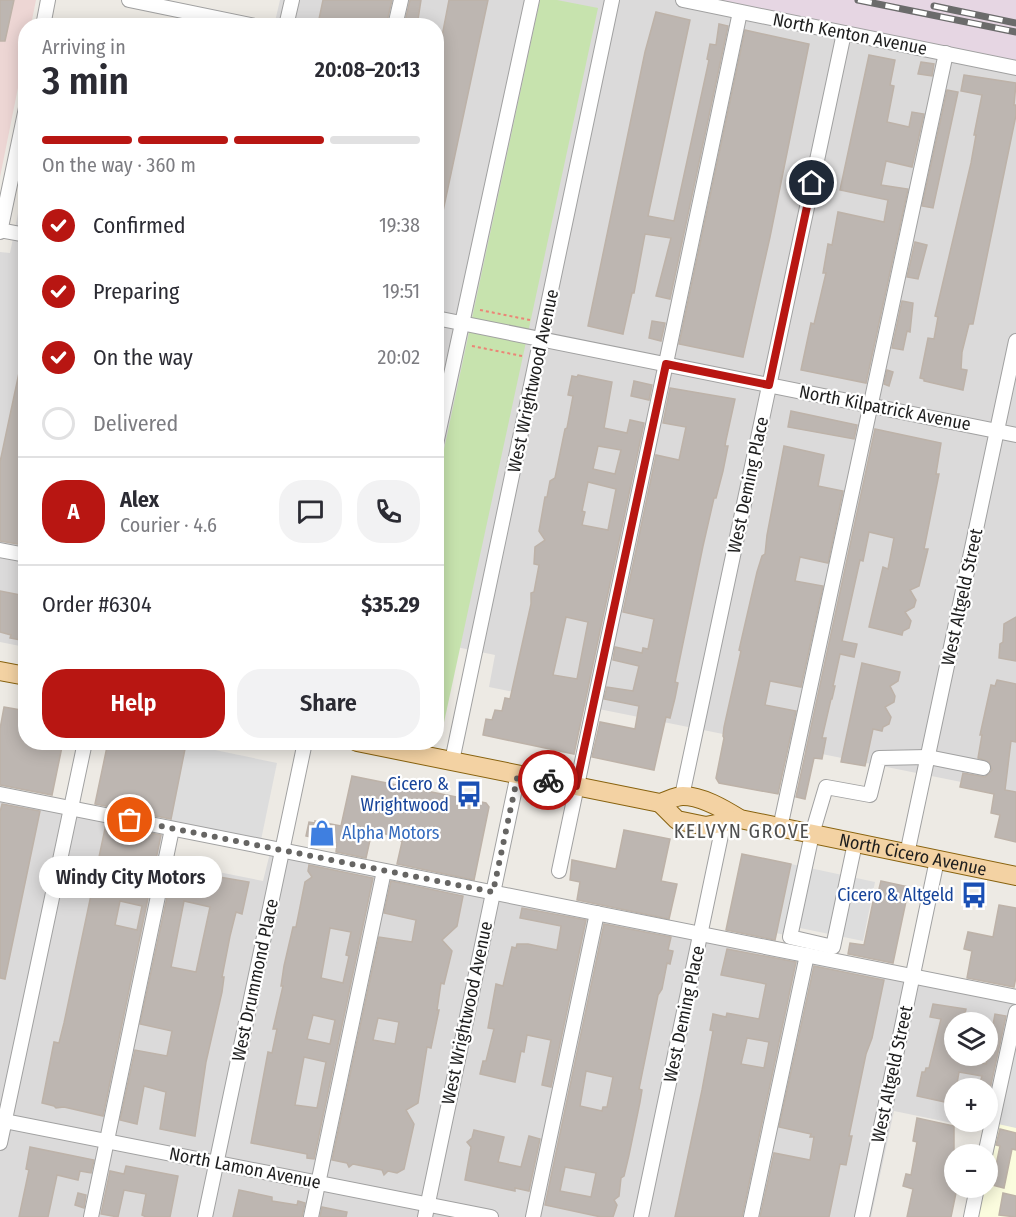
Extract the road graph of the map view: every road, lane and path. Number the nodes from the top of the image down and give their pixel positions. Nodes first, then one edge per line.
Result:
1 (48, 0) edge
2 (129, 0) edge
3 (292, 0) edge
4 (401, 0) edge
5 (531, 0) edge
6 (612, 0) edge
7 (683, 0) edge
8 (740, 12) junction
9 (45, 18) edge
10 (216, 18) edge
11 (288, 18) edge
12 (397, 18) edge
13 (844, 33) junction
14 (946, 53) junction
15 (1016, 68) edge
16 (18, 151) edge
17 (0, 231) edge
18 (18, 234) edge
19 (474, 309) dead end
20 (444, 320) edge
21 (534, 320) dead end
22 (462, 323) junction
23 (541, 339) junction
24 (1016, 341) edge
25 (466, 345) dead end
26 (526, 357) dead end
27 (666, 364) junction
28 (769, 385) junction
29 (871, 405) junction
30 (444, 407) edge
31 (997, 431) junction
32 (1016, 435) edge
33 (0, 550) edge
34 (18, 553) edge
35 (0, 671) edge
36 (18, 674) edge
37 (83, 750) edge
38 (303, 750) edge
39 (400, 750) edge
40 (928, 757) junction
41 (452, 761) junction
42 (982, 768) dead end
43 (518, 774) junction
44 (576, 786) junction
45 (0, 794) edge
46 (682, 796) junction
47 (660, 803) junction
48 (71, 808) junction
49 (730, 817) junction
50 (780, 828) junction
51 (172, 829) junction
52 (812, 834) junction
53 (855, 843) junction
54 (282, 850) junction
55 (908, 854) junction
56 (937, 860) junction
57 (384, 871) junction
58 (559, 871) dead end
59 (1016, 876) edge
60 (493, 892) junction
61 (597, 913) junction
62 (701, 934) junction
63 (807, 955) junction
64 (912, 976) junction
65 (1016, 997) edge
66 (1016, 1012) edge
67 (2, 1120) edge
68 (107, 1141) junction
69 (0, 1143) edge
70 (987, 1144) edge
71 (216, 1162) junction
72 (318, 1183) junction
73 (976, 1198) edge
74 (426, 1211) edge
75 (91, 1217) edge
76 (205, 1217) edge
77 (311, 1217) edge
78 (491, 1217) edge
79 (533, 1217) edge
80 (641, 1217) edge
81 (751, 1217) edge
82 (862, 1217) edge
83 (971, 1217) edge

1 - 9 street
2 - 10 street
3 - 11 street
4 - 12 street
5 - 22 street
6 - 23 street, West Wrightwood Avenue
7 - 8 street, North Kenton Avenue
8 - 13 street, North Kenton Avenue
8 - 27 street
13 - 14 street, North Kenton Avenue
13 - 28 street, West Deming Place
14 - 15 street, North Kenton Avenue
14 - 29 street
16 - 17 street
17 - 18 street
19 - 21 path
20 - 22 street, North Kilpatrick Avenue
22 - 23 street, North Kilpatrick Avenue
22 - 30 street
23 - 27 street, North Kilpatrick Avenue
23 - 41 street, West Wrightwood Avenue
24 - 31 street, West Altgeld Street
25 - 26 path
27 - 28 street, North Kilpatrick Avenue
27 - 44 street
28 - 29 street, North Kilpatrick Avenue
28 - 46 street, West Deming Place
29 - 31 street, North Kilpatrick Avenue
29 - 50 street
31 - 32 street, North Kilpatrick Avenue
31 - 40 street, West Altgeld Street
33 - 34 street
35 - 36 main road
37 - 48 street
38 - 54 street, West Drummond Place
39 - 41 main road, North Cicero Avenue
40 - 42 street
40 - 52 street
40 - 55 street, West Altgeld Street
41 - 43 main road, North Cicero Avenue
43 - 44 main road, North Cicero Avenue
43 - 60 street, West Wrightwood Avenue
44 - 47 main road, North Cicero Avenue
44 - 58 street
45 - 48 street
46 - 47 main road, North Cicero Avenue
46 - 49 main road, North Cicero Avenue
47 - 49 main road, North Cicero Avenue
48 - 51 street
48 - 67 street
49 - 50 main road, North Cicero Avenue
49 - 62 street, West Deming Place
50 - 52 main road, North Cicero Avenue
51 - 54 street
51 - 68 street
52 - 53 main road, North Cicero Avenue
52 - 53 street
53 - 55 main road, North Cicero Avenue
54 - 57 street
54 - 71 street, West Drummond Place
55 - 56 main road, North Cicero Avenue
56 - 59 main road, North Cicero Avenue
56 - 64 street, West Altgeld Street
57 - 60 street
57 - 72 street
60 - 61 street
60 - 74 street, West Wrightwood Avenue
61 - 62 street
61 - 79 street
62 - 63 street
62 - 80 street, West Deming Place
63 - 64 street
63 - 81 street
64 - 65 street
64 - 82 street, West Altgeld Street
66 - 70 street
67 - 68 street, North Lamon Avenue
67 - 69 street
68 - 71 street, North Lamon Avenue
68 - 75 street
71 - 72 street, North Lamon Avenue
71 - 76 street, West Drummond Place
72 - 74 street, North Lamon Avenue
72 - 77 street
73 - 83 street
74 - 78 street, North Lamon Avenue

